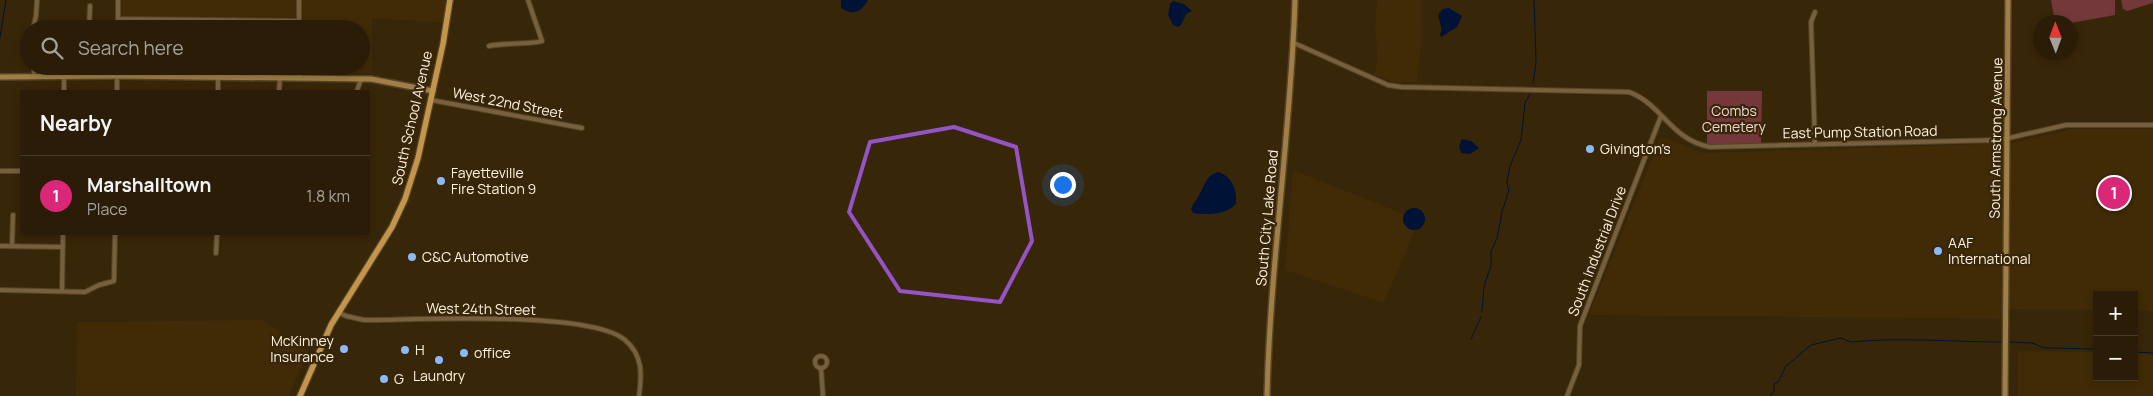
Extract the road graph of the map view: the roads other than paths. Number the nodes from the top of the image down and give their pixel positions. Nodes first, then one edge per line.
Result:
1 (37, 0) edge
2 (118, 0) edge
3 (299, 0) edge
4 (450, 0) edge
5 (528, 0) edge
6 (1294, 0) edge
7 (2008, 0) edge
8 (90, 6) dead end
9 (1815, 12) dead end
10 (118, 19) joint
11 (35, 20) edge
12 (89, 20) edge
13 (232, 20) joint
14 (299, 20) joint
15 (1294, 43) junction
16 (489, 46) dead end
17 (64, 76) junction
18 (88, 76) joint
19 (117, 76) junction
20 (1, 77) edge
21 (34, 77) joint
22 (218, 78) junction
23 (232, 78) joint
24 (280, 78) junction
25 (299, 78) joint
26 (361, 79) junction
27 (64, 90) edge
28 (116, 90) edge
29 (218, 90) edge
30 (279, 90) edge
31 (357, 90) edge
32 (432, 91) junction
33 (431, 100) junction
34 (1661, 116) junction
35 (2153, 125) edge
36 (582, 128) dead end
37 (2007, 138) junction
38 (1815, 144) junction
39 (0, 171) edge
40 (20, 171) edge
41 (13, 216) dead end
42 (62, 235) edge
43 (115, 235) edge
44 (217, 235) edge
45 (0, 246) edge
46 (12, 246) junction
47 (62, 247) junction
48 (216, 253) dead end
49 (0, 290) edge
50 (62, 290) junction
51 (338, 312) junction
52 (821, 368) dead end
53 (300, 396) edge
54 (639, 396) edge
55 (822, 396) edge
56 (1267, 396) edge
57 (1567, 396) edge
58 (2005, 396) edge

1 - 11 street
2 - 10 street
3 - 14 street
4 - 32 main road, South School Avenue
5 - 16 street
6 - 15 street, South City Lake Road
7 - 37 street, South Armstrong Avenue
8 - 12 street
9 - 38 street
10 - 13 street
13 - 14 street
15 - 34 street, East Pump Station Road
15 - 56 street, South City Lake Road
17 - 18 street
17 - 21 street
17 - 27 street
18 - 19 street
19 - 22 street
19 - 28 street
20 - 21 street
22 - 23 street
22 - 29 street
23 - 24 street
24 - 25 street
24 - 30 street
25 - 26 street
26 - 31 street
26 - 32 street
32 - 33 main road, South School Avenue
33 - 36 street, West 22nd Street
33 - 51 main road, South School Avenue
34 - 38 street, East Pump Station Road
34 - 57 street, South Industrial Drive
35 - 37 street, East Pump Station Road
37 - 38 street, East Pump Station Road
37 - 58 street, South Armstrong Avenue
39 - 40 street
41 - 46 street
42 - 47 street
43 - 50 street
44 - 48 street
45 - 46 street
46 - 47 street
47 - 50 street
49 - 50 street
51 - 53 main road, South School Avenue
51 - 54 street, West 24th Street
52 - 55 street

